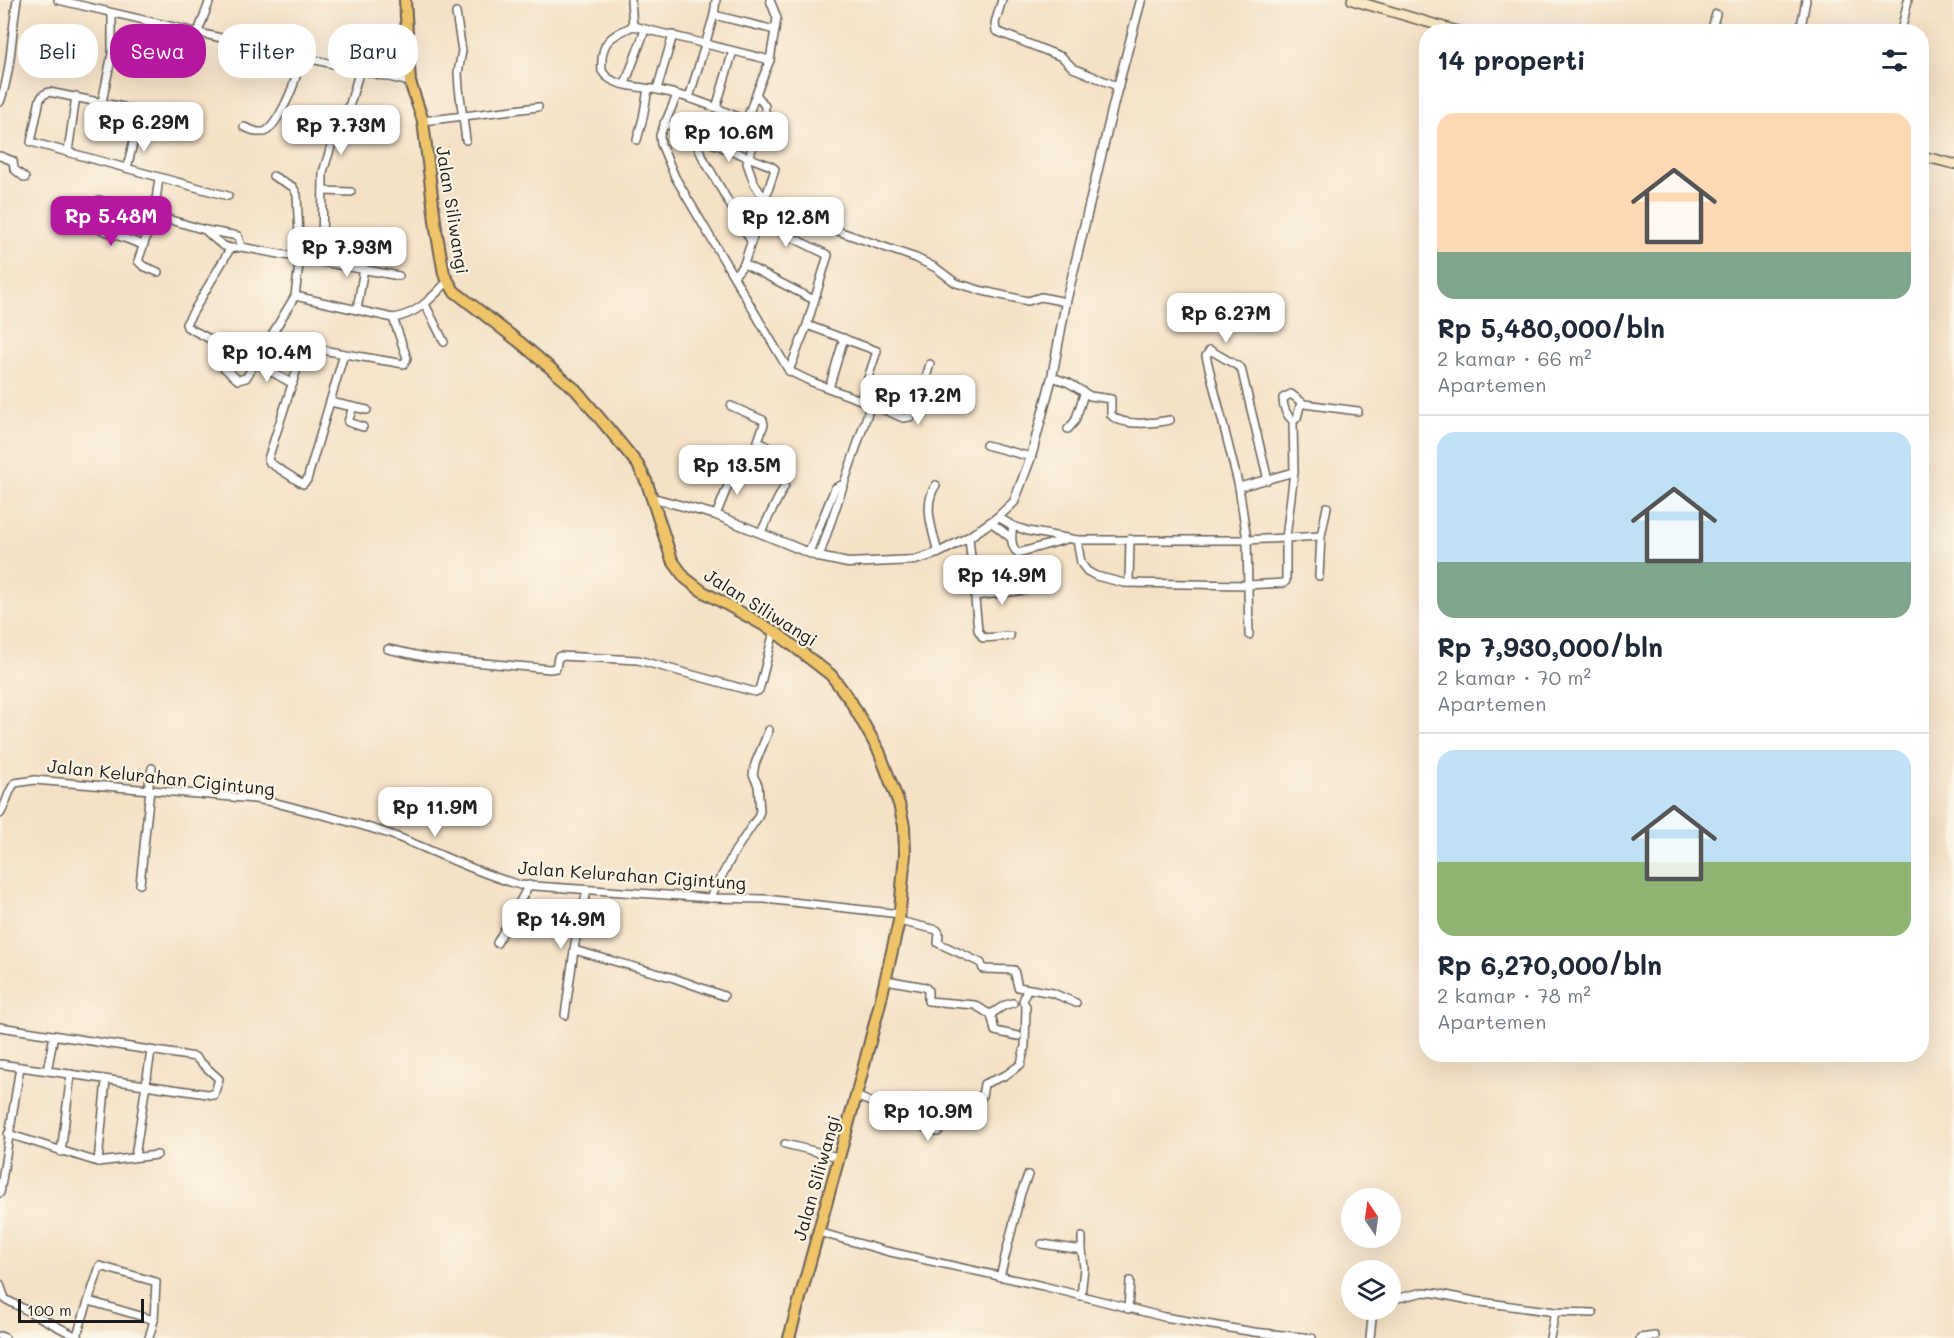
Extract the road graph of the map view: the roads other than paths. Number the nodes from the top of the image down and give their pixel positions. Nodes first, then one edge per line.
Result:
1 (17, 0) edge
2 (58, 0) edge
3 (210, 0) edge
4 (405, 0) edge
5 (631, 0) edge
6 (716, 0) edge
7 (770, 0) edge
8 (1002, 0) edge
9 (1141, 0) edge
10 (1352, 0) edge
11 (1806, 0) edge
12 (1908, 0) edge
13 (112, 13) junction
14 (456, 13) dead end
15 (1716, 14) dead end
16 (714, 15) junction
17 (162, 24) edge
18 (201, 24) edge
19 (1434, 24) edge
20 (1713, 24) edge
21 (1802, 24) edge
22 (1902, 24) edge
23 (633, 26) junction
24 (645, 30) junction
25 (775, 30) junction
26 (672, 35) junction
27 (705, 44) junction
28 (733, 51) junction
29 (770, 60) junction
30 (294, 78) edge
31 (358, 78) edge
32 (393, 78) edge
33 (410, 82) junction
34 (625, 84) junction
35 (1119, 87) junction
36 (648, 89) junction
37 (657, 89) junction
38 (756, 94) junction
39 (677, 95) junction
40 (76, 96) junction
41 (689, 98) junction
42 (0, 102) edge
43 (102, 102) junction
44 (538, 106) dead end
45 (716, 108) junction
46 (134, 112) dead end
47 (462, 115) junction
48 (423, 121) junction
49 (746, 121) junction
50 (664, 123) junction
51 (137, 127) dead end
52 (244, 127) dead end
53 (760, 127) junction
54 (696, 137) junction
55 (466, 140) dead end
56 (637, 140) dead end
57 (68, 152) junction
58 (0, 156) edge
59 (749, 158) junction
60 (1929, 158) edge
61 (1954, 164) edge
62 (127, 168) junction
63 (273, 176) dead end
64 (25, 178) dead end
65 (159, 178) junction
66 (322, 191) junction
67 (351, 192) dead end
68 (228, 196) dead end
69 (99, 200) dead end
70 (764, 202) junction
71 (154, 215) junction
72 (758, 221) junction
73 (89, 225) dead end
74 (205, 230) junction
75 (752, 241) junction
76 (143, 245) junction
77 (241, 247) junction
78 (230, 249) junction
79 (300, 257) junction
80 (322, 261) junction
81 (744, 264) junction
82 (364, 268) junction
83 (158, 272) dead end
84 (399, 276) dead end
85 (734, 276) junction
86 (447, 282) junction
87 (295, 296) junction
88 (814, 300) junction
89 (1066, 302) junction
90 (425, 304) junction
91 (357, 310) junction
92 (393, 318) junction
93 (807, 325) junction
94 (271, 337) junction
95 (844, 338) junction
96 (444, 342) dead end
97 (304, 347) junction
98 (344, 354) junction
99 (254, 362) junction
100 (930, 364) dead end
101 (789, 371) junction
102 (1052, 377) junction
103 (293, 384) junction
104 (829, 388) junction
105 (1084, 394) junction
106 (861, 399) junction
107 (330, 402) junction
108 (1301, 402) junction
109 (871, 404) junction
110 (731, 406) dead end
111 (353, 407) junction
112 (367, 410) dead end
113 (1358, 411) dead end
114 (1170, 420) dead end
115 (1293, 421) junction
116 (363, 427) dead end
117 (1068, 429) dead end
118 (986, 445) dead end
119 (1031, 457) junction
120 (736, 466) dead end
121 (1294, 472) junction
122 (1268, 480) junction
123 (844, 484) junction
124 (936, 485) dead end
125 (1239, 487) junction
126 (653, 498) junction
127 (1327, 507) dead end
128 (716, 515) junction
129 (995, 519) junction
130 (1013, 526) junction
131 (761, 532) junction
132 (1321, 536) junction
133 (969, 537) junction
134 (1011, 538) junction
135 (1069, 538) junction
136 (1286, 538) junction
137 (1130, 539) junction
138 (1077, 540) junction
139 (1247, 540) junction
140 (809, 552) junction
141 (938, 553) junction
142 (819, 556) junction
143 (1319, 576) dead end
144 (1129, 583) junction
145 (1247, 585) junction
146 (1026, 590) dead end
147 (975, 596) junction
148 (774, 631) junction
149 (1249, 635) dead end
150 (1010, 636) dead end
151 (388, 649) dead end
152 (769, 730) dead end
153 (152, 768) dead end
154 (149, 790) junction
155 (0, 814) edge
156 (140, 884) dead end
157 (529, 885) junction
158 (587, 890) junction
159 (710, 898) junction
160 (899, 917) junction
161 (497, 943) dead end
162 (574, 950) junction
163 (886, 980) junction
164 (1027, 989) junction
165 (724, 996) dead end
166 (1076, 1003) dead end
167 (1013, 1004) dead end
168 (991, 1014) junction
169 (565, 1015) dead end
170 (0, 1027) edge
171 (54, 1035) junction
172 (1018, 1036) dead end
173 (151, 1051) junction
174 (0, 1064) edge
175 (21, 1067) junction
176 (47, 1071) junction
177 (71, 1074) junction
178 (106, 1080) junction
179 (145, 1085) junction
180 (856, 1096) junction
181 (9, 1134) junction
182 (785, 1144) dead end
183 (61, 1152) junction
184 (157, 1155) dead end
185 (135, 1157) junction
186 (838, 1157) junction
187 (98, 1162) junction
188 (1028, 1175) dead end
189 (1, 1183) edge
190 (0, 1194) edge
191 (818, 1233) junction
192 (1082, 1238) dead end
193 (1042, 1244) dead end
194 (1082, 1250) junction
195 (1000, 1277) junction
196 (1130, 1281) dead end
197 (0, 1284) edge
198 (1080, 1296) junction
199 (1401, 1297) edge
200 (89, 1300) junction
201 (1128, 1309) junction
202 (1555, 1312) junction
203 (1593, 1313) dead end
204 (154, 1320) junction
205 (1372, 1320) edge
206 (1254, 1335) edge
207 (0, 1336) edge
208 (1655, 1336) dead end
209 (4, 1338) edge
210 (77, 1338) edge
211 (148, 1338) edge
212 (789, 1338) edge
213 (1312, 1338) edge
214 (1370, 1338) edge
215 (1550, 1338) edge
216 (1640, 1338) edge

1 - 42 street
2 - 13 street
3 - 18 street
4 - 33 main road, Jalan Siliwangi
5 - 23 street
6 - 16 street
7 - 25 street
8 - 35 street
9 - 35 street
10 - 19 main road
11 - 21 street
12 - 22 street
13 - 17 street
13 - 43 street
14 - 47 street
15 - 20 street
16 - 25 street
16 - 27 street
23 - 24 street
23 - 34 street
24 - 26 street
24 - 34 street
25 - 29 street
26 - 27 street
26 - 37 street
27 - 28 street
27 - 41 street
28 - 29 street
28 - 45 street
29 - 38 street
30 - 52 street
31 - 66 street
32 - 33 street
33 - 48 main road, Jalan Siliwangi
34 - 36 street
35 - 89 street
36 - 37 street
36 - 56 street
37 - 39 street
38 - 49 street
38 - 53 street
39 - 41 street
39 - 50 street
40 - 43 street
40 - 57 street
40 - 57 street
41 - 45 street
43 - 46 street
44 - 47 street
45 - 49 street
47 - 48 street
47 - 55 street
48 - 86 main road, Jalan Siliwangi
49 - 53 street
50 - 54 street
50 - 85 street
51 - 62 street
53 - 59 street
54 - 59 street
54 - 75 street
57 - 62 street
58 - 64 street
59 - 70 street
59 - 70 street
60 - 61 main road
62 - 65 street
63 - 79 street
65 - 68 street
65 - 71 street
66 - 67 street
66 - 80 street
69 - 71 street
70 - 72 street
70 - 89 street
71 - 74 street
71 - 76 street
72 - 75 street
72 - 88 street
73 - 76 street
74 - 77 street
74 - 78 street
75 - 81 street
76 - 83 street
77 - 78 street
77 - 79 street
78 - 99 street
79 - 80 street
79 - 87 street
80 - 82 street
81 - 85 street
81 - 88 street
82 - 84 street
82 - 91 street
85 - 101 street
86 - 90 street
86 - 126 main road, Jalan Siliwangi
87 - 91 street
87 - 94 street
88 - 93 street
89 - 102 street
90 - 92 street
90 - 96 street
91 - 92 street
92 - 98 street
93 - 95 street
93 - 101 street
94 - 97 street
94 - 99 street
95 - 104 street
95 - 106 street
97 - 98 street
97 - 103 street
98 - 107 street
99 - 103 street
100 - 109 street
101 - 104 street
102 - 105 street
102 - 119 street
103 - 107 street
104 - 106 street
105 - 114 street
105 - 117 street
106 - 109 street
107 - 111 street
108 - 113 street
108 - 115 street
108 - 115 street
109 - 123 street
110 - 131 street
111 - 112 street
111 - 116 street
115 - 121 street
118 - 119 street
119 - 129 street
120 - 128 street
121 - 122 street
121 - 136 street
122 - 125 street
122 - 125 street
123 - 140 street
123 - 142 street
124 - 141 street
125 - 139 street
126 - 128 street
126 - 148 main road, Jalan Siliwangi
127 - 132 street
128 - 131 street
129 - 130 street
129 - 133 street
129 - 134 street
130 - 134 street
130 - 135 street
131 - 140 street
132 - 136 street
132 - 143 street
133 - 141 street
133 - 147 street
134 - 135 street
135 - 138 street
136 - 139 street
136 - 145 street
137 - 138 street
137 - 139 street
137 - 144 street
138 - 144 street
139 - 145 street
140 - 142 street
141 - 142 street
144 - 145 street
145 - 149 street
146 - 147 street
147 - 150 street
148 - 151 street
148 - 160 main road, Jalan Siliwangi
152 - 159 street
153 - 154 street
154 - 155 street, Jalan Kelurahan Cigintung
154 - 156 street
154 - 157 street, Jalan Kelurahan Cigintung
157 - 158 street, Jalan Kelurahan Cigintung
157 - 161 street
158 - 159 street, Jalan Kelurahan Cigintung
158 - 162 street
159 - 160 street, Jalan Kelurahan Cigintung
160 - 163 main road, Jalan Siliwangi
160 - 164 street, Jalan Kelurahan Cigintung
162 - 165 street
162 - 169 street
163 - 168 street
163 - 180 main road, Jalan Siliwangi
164 - 166 street
164 - 180 street
167 - 168 street
168 - 172 street
170 - 171 street
171 - 173 street
171 - 176 street
173 - 179 street
173 - 179 street
174 - 175 street
175 - 176 street
175 - 181 street
176 - 177 street
177 - 178 street
177 - 183 street
178 - 179 street
178 - 187 street
179 - 185 street
180 - 186 main road, Jalan Siliwangi
181 - 183 street
181 - 189 street
182 - 186 street
183 - 187 street
184 - 185 street
185 - 187 street
186 - 191 main road, Jalan Siliwangi
188 - 195 street
189 - 190 street
191 - 195 street
191 - 212 main road, Jalan Siliwangi
192 - 194 street
193 - 194 street
194 - 198 street
195 - 198 street
196 - 201 street
197 - 210 street
198 - 201 street
199 - 202 street
200 - 204 street
200 - 204 street
200 - 210 street
201 - 206 street
202 - 203 street
202 - 215 street
204 - 211 street
205 - 214 street
206 - 213 street
207 - 209 street
208 - 216 street

